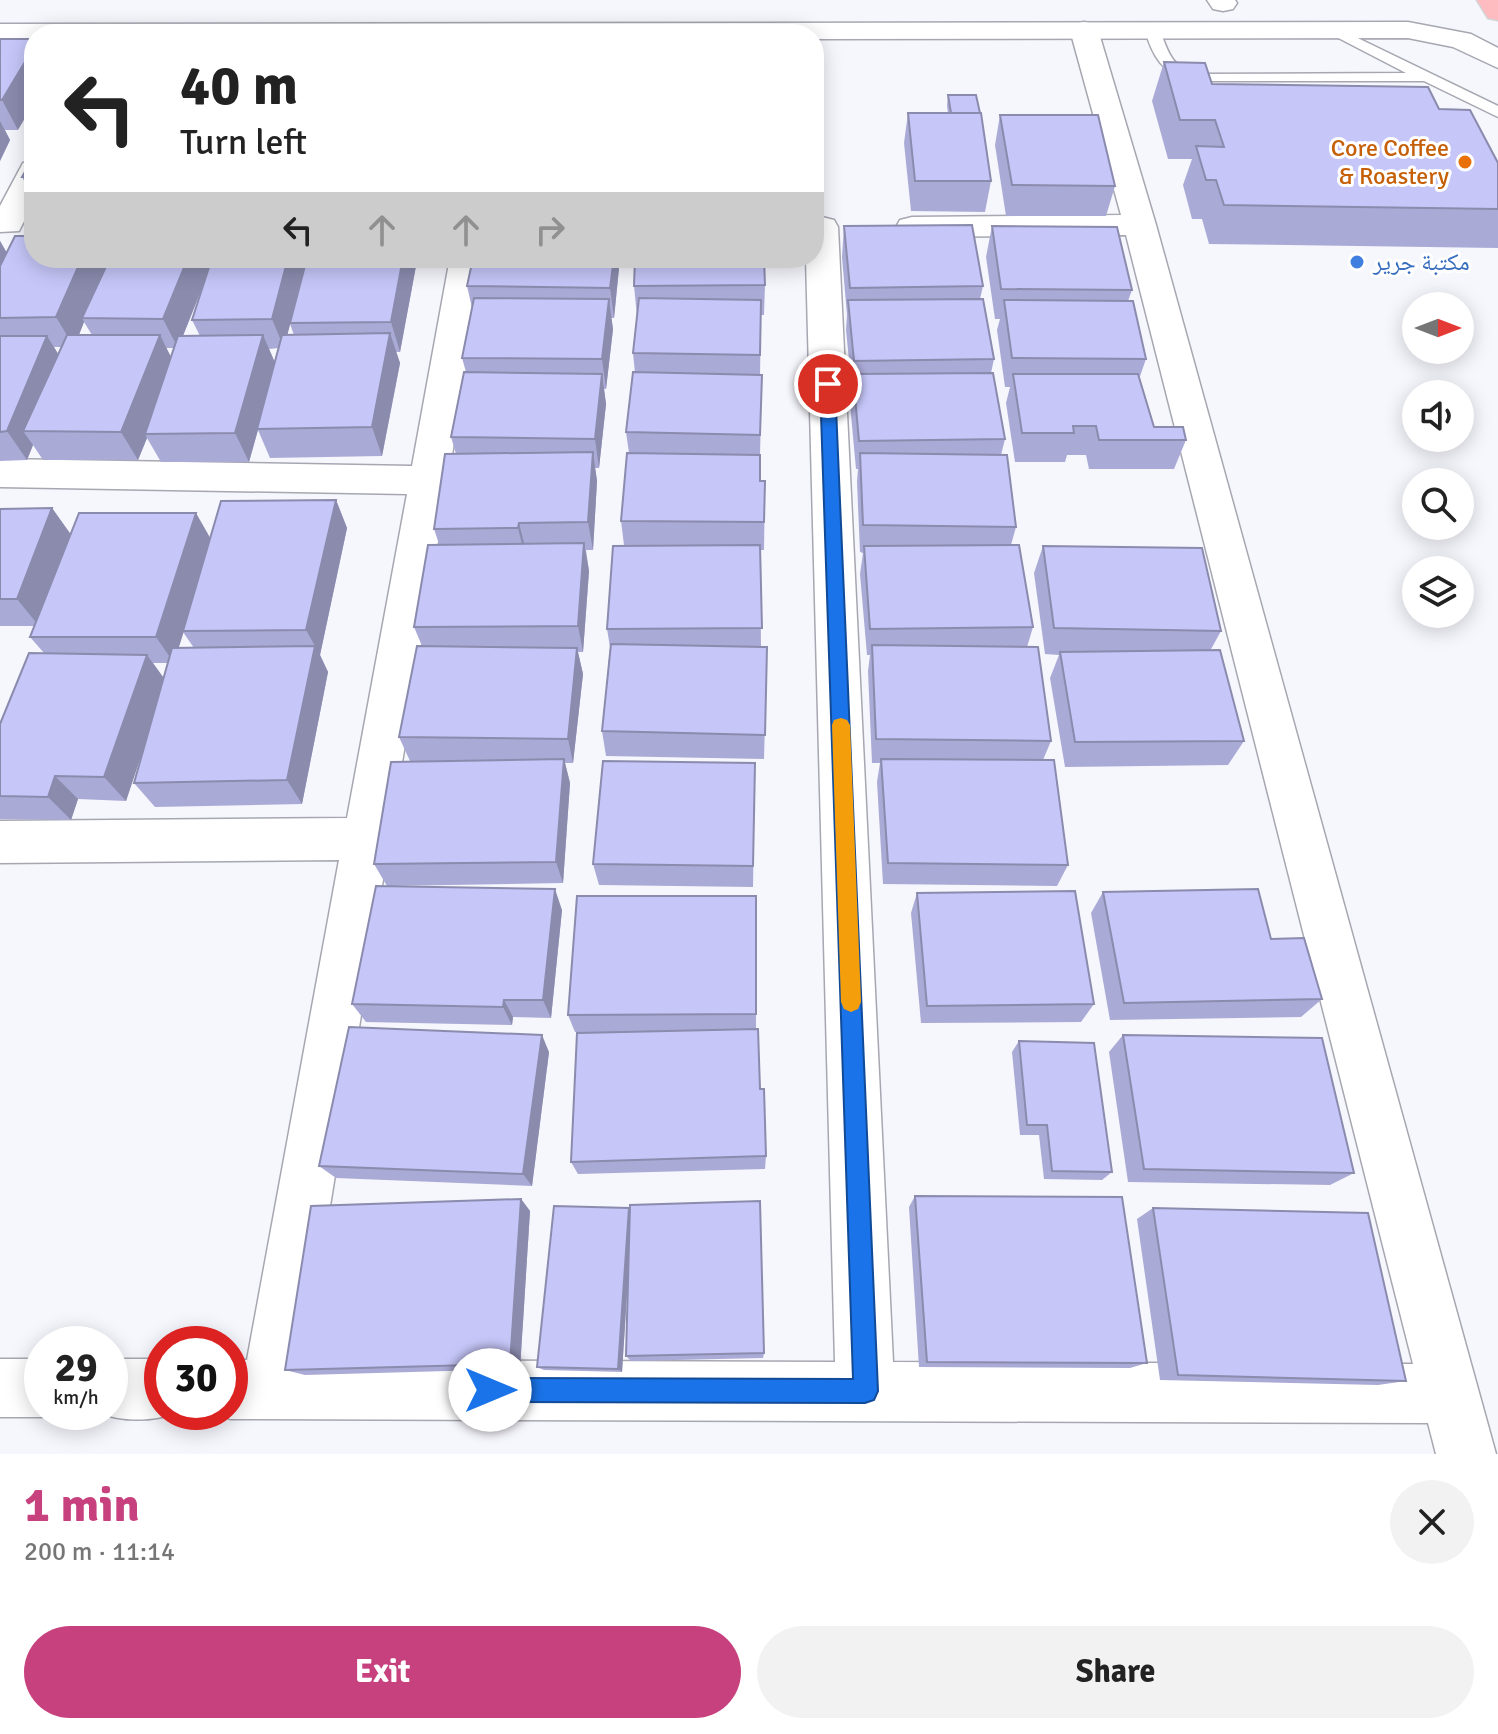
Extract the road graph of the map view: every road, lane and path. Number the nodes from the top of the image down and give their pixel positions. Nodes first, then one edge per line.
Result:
1 (1491, 0) edge
2 (1231, 2) edge
3 (1191, 3) dead end
4 (1287, 3) dead end
5 (1344, 4) dead end
6 (1415, 5) dead end
7 (1152, 12) junction
8 (1498, 12) edge
9 (1084, 30) junction
10 (1269, 30) junction
11 (1330, 30) junction
12 (824, 31) edge
13 (0, 32) edge
14 (24, 32) edge
15 (1498, 59) edge
16 (1427, 77) junction
17 (1498, 112) edge
18 (24, 197) edge
19 (14, 224) edge
20 (1140, 225) junction
21 (843, 227) edge
22 (465, 268) edge
23 (0, 473) edge
24 (428, 480) junction
25 (366, 839) junction
26 (0, 842) edge
27 (0, 1388) edge
28 (24, 1388) edge
29 (251, 1389) edge
30 (865, 1391) junction
31 (1450, 1394) junction
32 (1466, 1454) edge

1 - 8 main road
2 - 3 street
4 - 10 street
5 - 6 street
7 - 9 street
7 - 10 street
7 - 16 lane
9 - 12 street
9 - 20 street
10 - 11 street
11 - 15 street
11 - 16 lane
13 - 14 street
16 - 17 lane
18 - 19 street
20 - 21 street
20 - 31 street
21 - 30 street
22 - 24 street
23 - 24 street
24 - 25 street
25 - 26 street
25 - 29 street
27 - 28 street
29 - 30 street
30 - 31 street
31 - 32 street

